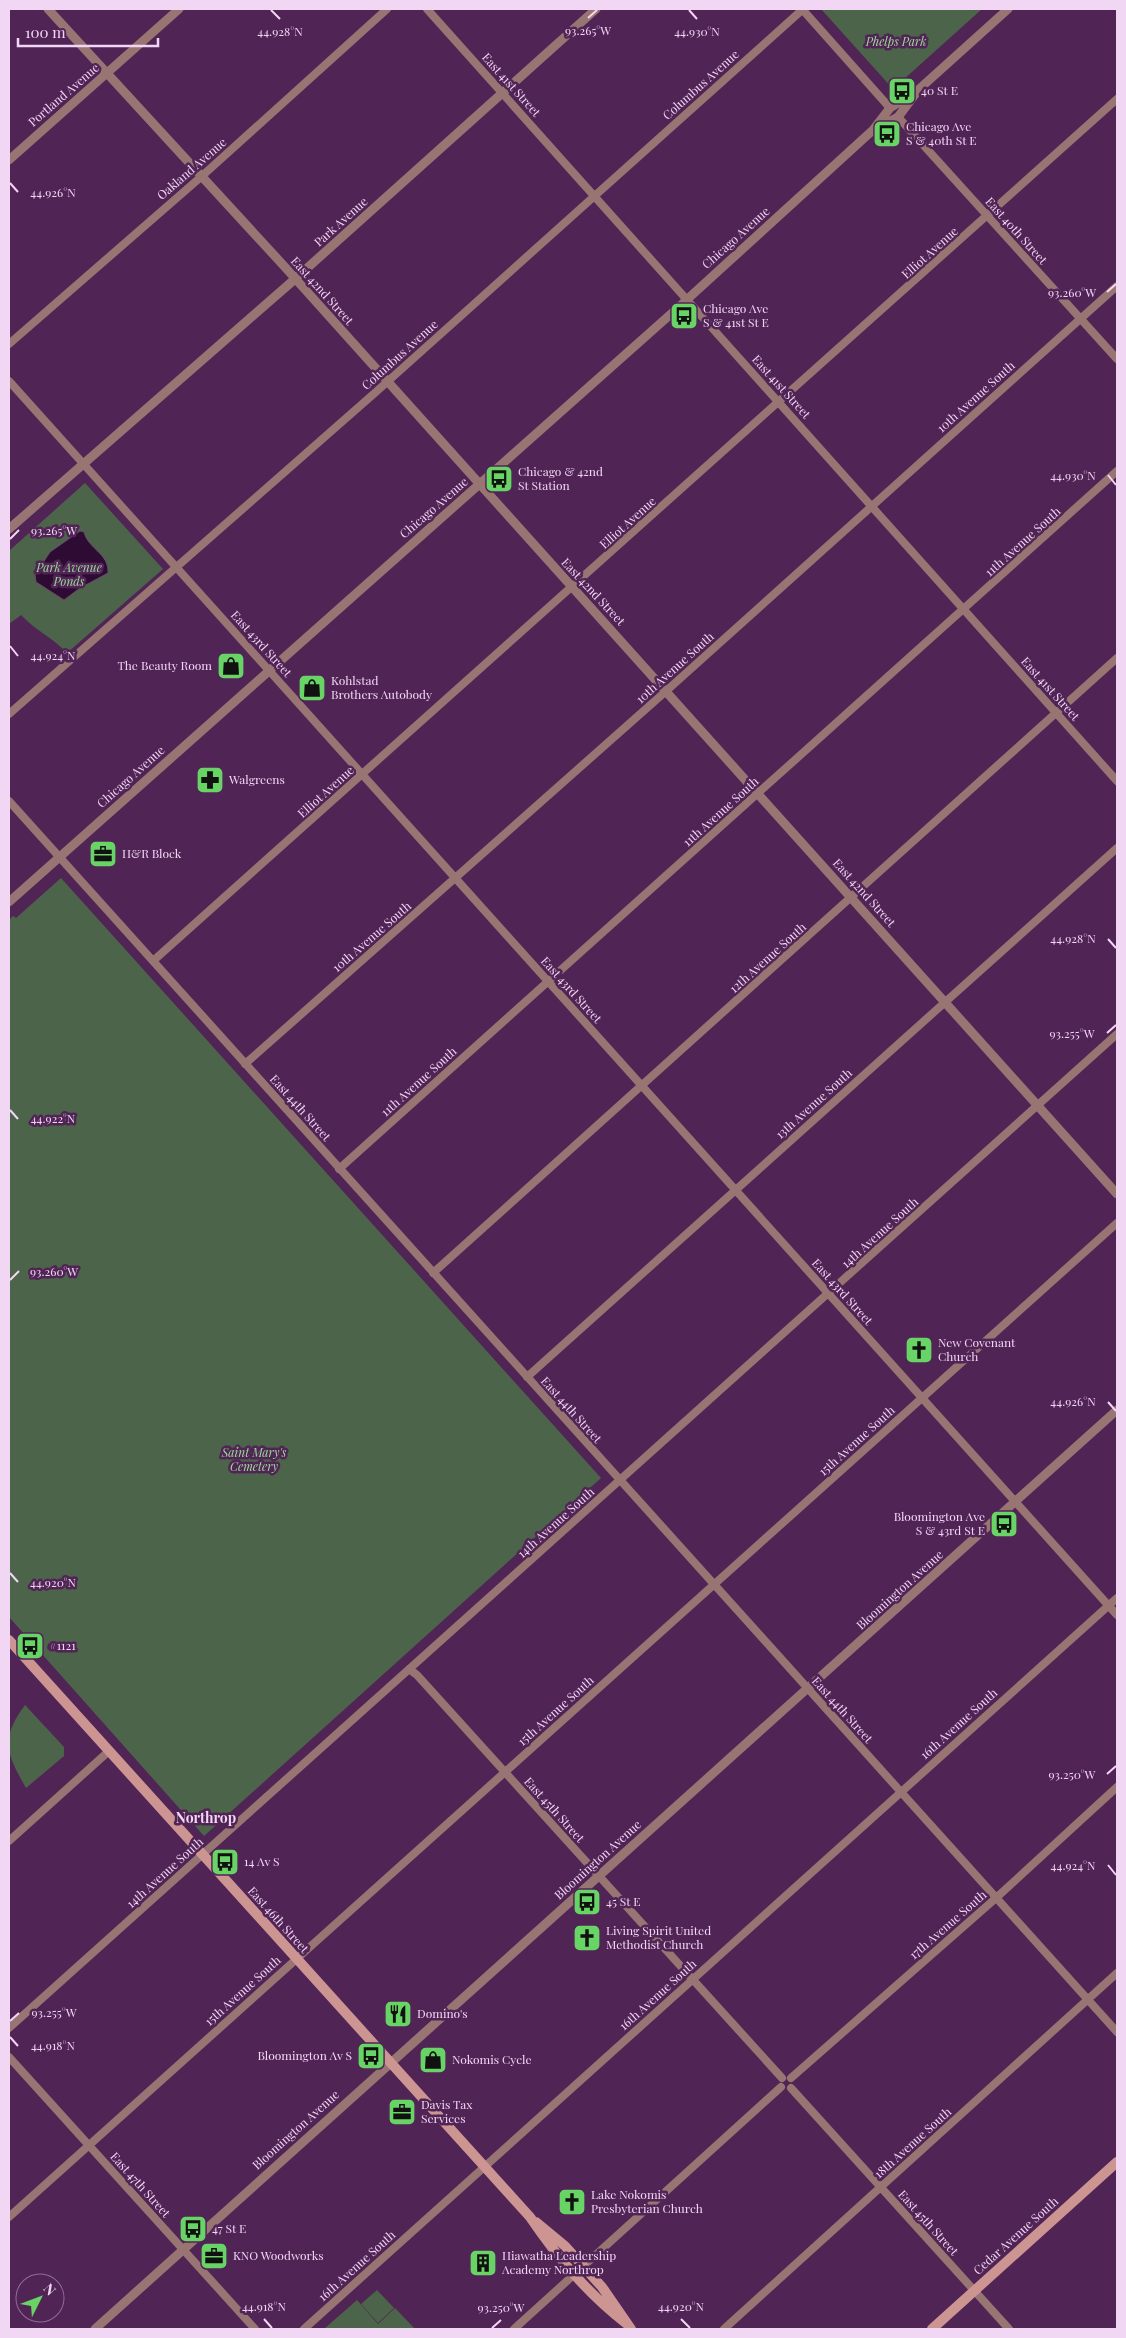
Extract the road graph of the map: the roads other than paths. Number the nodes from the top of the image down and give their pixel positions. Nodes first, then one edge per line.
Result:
1 (48, 9) edge
2 (179, 9) edge
3 (387, 9) edge
4 (427, 9) edge
5 (596, 9) edge
6 (802, 9) edge
7 (1008, 9) edge
8 (107, 74) junction
9 (917, 91) junction
10 (503, 93) junction
11 (1117, 99) edge
12 (890, 108) junction
13 (898, 117) junction
14 (873, 130) junction
15 (9, 160) edge
16 (202, 176) junction
17 (594, 196) junction
18 (988, 216) junction
19 (295, 279) junction
20 (1117, 286) edge
21 (687, 299) junction
22 (1081, 318) junction
23 (9, 344) edge
24 (1117, 359) edge
25 (9, 381) edge
26 (387, 382) junction
27 (780, 402) junction
28 (84, 464) junction
29 (1117, 472) edge
30 (479, 485) junction
31 (872, 505) junction
32 (9, 529) edge
33 (177, 568) junction
34 (572, 588) junction
35 (964, 610) junction
36 (1117, 658) edge
37 (270, 671) junction
38 (665, 692) junction
39 (1057, 712) junction
40 (9, 714) edge
41 (363, 775) junction
42 (1117, 781) edge
43 (758, 793) junction
44 (9, 801) edge
45 (1117, 848) edge
46 (60, 857) junction
47 (456, 878) junction
48 (852, 899) junction
49 (9, 902) edge
50 (153, 961) junction
51 (549, 983) junction
52 (944, 1002) junction
53 (1117, 1034) edge
54 (245, 1064) junction
55 (642, 1085) junction
56 (1038, 1106) junction
57 (339, 1169) junction
58 (736, 1190) junction
59 (1117, 1194) edge
60 (1117, 1222) edge
61 (433, 1273) junction
62 (829, 1293) junction
63 (527, 1378) junction
64 (922, 1397) junction
65 (1117, 1410) edge
66 (620, 1481) junction
67 (1016, 1501) junction
68 (713, 1585) junction
69 (1117, 1598) edge
70 (1109, 1606) junction
71 (1117, 1615) edge
72 (9, 1640) edge
73 (409, 1669) junction
74 (808, 1690) junction
75 (109, 1751) junction
76 (505, 1772) junction
77 (1117, 1787) edge
78 (900, 1792) junction
79 (9, 1841) edge
80 (202, 1854) junction
81 (598, 1876) junction
82 (996, 1898) junction
83 (296, 1959) junction
84 (1117, 1974) edge
85 (692, 1980) junction
86 (1088, 2000) junction
87 (9, 2028) edge
88 (1117, 2032) edge
89 (9, 2056) edge
90 (390, 2062) junction
91 (782, 2078) junction
92 (791, 2078) junction
93 (781, 2087) junction
94 (791, 2088) junction
95 (88, 2144) junction
96 (1117, 2162) edge
97 (484, 2167) junction
98 (881, 2188) junction
99 (9, 2216) edge
100 (530, 2217) junction
101 (183, 2249) junction
102 (584, 2267) junction
103 (574, 2275) junction
104 (974, 2291) junction
105 (629, 2326) edge
106 (95, 2329) edge
107 (255, 2329) edge
108 (304, 2329) edge
109 (514, 2329) edge
110 (724, 2329) edge
111 (932, 2329) edge
112 (1009, 2329) edge

1 - 8 street, East 42nd Street
2 - 8 street, Portland Avenue
3 - 16 street, Oakland Avenue
4 - 10 street, East 41st Street
5 - 10 street, Park Avenue
6 - 12 street
6 - 17 street, Columbus Avenue
7 - 9 street, Chicago Avenue
8 - 15 street, Portland Avenue
8 - 16 street, East 42nd Street
9 - 12 street, Chicago Avenue
9 - 13 street, Chicago Avenue
10 - 17 street, East 41st Street
10 - 19 street, Park Avenue
11 - 18 street, Elliot Avenue
12 - 14 street, Chicago Avenue
13 - 14 street, Chicago Avenue
13 - 18 street, East 40th Street
14 - 21 street, Chicago Avenue
16 - 19 street, East 42nd Street
16 - 23 street, Oakland Avenue
17 - 21 street, East 41st Street
17 - 26 street, Columbus Avenue
18 - 22 street, East 40th Street
18 - 27 street, Elliot Avenue
19 - 26 street, East 42nd Street
19 - 28 street, Park Avenue
20 - 22 street, 10th Avenue South
21 - 27 street, East 41st Street
21 - 30 street, Chicago Avenue
22 - 24 street, East 40th Street
22 - 31 street, 10th Avenue South
25 - 28 street, East 43rd Street
26 - 30 street, East 42nd Street
26 - 33 street, Columbus Avenue
27 - 31 street, East 41st Street
27 - 34 street, Elliot Avenue
28 - 32 street, Park Avenue
28 - 33 street, East 43rd Street
29 - 35 street, 11th Avenue South
30 - 34 street, East 42nd Street
30 - 37 street, Chicago Avenue
31 - 35 street, East 41st Street
31 - 38 street, 10th Avenue South
33 - 37 street, East 43rd Street
33 - 40 street, Columbus Avenue
34 - 38 street, East 42nd Street
34 - 41 street, Elliot Avenue
35 - 39 street, East 41st Street
35 - 43 street, 11th Avenue South
36 - 39 street, 12th Avenue South
37 - 41 street, East 43rd Street
37 - 46 street, Chicago Avenue
38 - 43 street, East 42nd Street
38 - 47 street, 10th Avenue South
39 - 42 street, East 41st Street
39 - 48 street, 12th Avenue South
41 - 47 street, East 43rd Street
41 - 50 street, Elliot Avenue
43 - 48 street, East 42nd Street
43 - 51 street, 11th Avenue South
44 - 46 street, East 44th Street
45 - 52 street, 13th Avenue South
46 - 49 street, Chicago Avenue
46 - 50 street, East 44th Street
47 - 51 street, East 43rd Street
47 - 54 street, 10th Avenue South
48 - 52 street, East 42nd Street
48 - 55 street, 12th Avenue South
50 - 54 street, East 44th Street
51 - 55 street, East 43rd Street
51 - 57 street, 11th Avenue South
52 - 56 street, East 42nd Street
52 - 58 street, 13th Avenue South
53 - 56 street, 14th Avenue South
54 - 57 street, East 44th Street
55 - 58 street, East 43rd Street
55 - 61 street, 12th Avenue South
56 - 59 street, East 42nd Street
56 - 62 street, 14th Avenue South
57 - 61 street, East 44th Street
58 - 62 street, East 43rd Street
58 - 63 street, 13th Avenue South
60 - 64 street, 15th Avenue South
61 - 63 street, East 44th Street
62 - 64 street, East 43rd Street
62 - 66 street, 14th Avenue South
63 - 66 street, East 44th Street
64 - 67 street, East 43rd Street
64 - 68 street, 15th Avenue South
65 - 67 street, Bloomington Avenue
66 - 68 street, East 44th Street
66 - 73 street, 14th Avenue South
67 - 70 street, East 43rd Street
67 - 74 street, Bloomington Avenue
68 - 74 street, East 44th Street
68 - 76 street, 15th Avenue South
69 - 70 street, 16th Avenue South
70 - 71 street, East 43rd Street
70 - 78 street, 16th Avenue South
72 - 75 main road, East 46th Street
73 - 76 street, East 45th Street
73 - 80 street, 14th Avenue South
74 - 78 street, East 44th Street
74 - 81 street, Bloomington Avenue
75 - 79 street
75 - 80 main road, East 46th Street
76 - 81 street, East 45th Street
76 - 83 street, 15th Avenue South
77 - 82 street, 17th Avenue South
78 - 82 street, East 44th Street
78 - 85 street, 16th Avenue South
80 - 83 main road, East 46th Street
80 - 87 street, 14th Avenue South
81 - 85 street, East 45th Street
81 - 90 street, Bloomington Avenue
82 - 86 street, East 44th Street
82 - 92 street, 17th Avenue South
83 - 90 main road, East 46th Street
83 - 95 street, 15th Avenue South
84 - 86 street, 18th Avenue South
85 - 91 street, East 45th Street
85 - 97 street, 16th Avenue South
86 - 88 street, East 44th Street
86 - 98 street, 18th Avenue South
89 - 95 street, East 47th Street
90 - 97 main road, East 46th Street
90 - 101 street, Bloomington Avenue
91 - 92 street
91 - 93 street
92 - 94 street
93 - 94 street
93 - 102 street
94 - 98 street, East 45th Street
95 - 99 street, 15th Avenue South
95 - 101 street, East 47th Street
96 - 104 main road, Cedar Avenue South
97 - 100 main road, East 46th Street
97 - 108 street, 16th Avenue South
98 - 104 street, East 45th Street
98 - 110 street, 18th Avenue South
100 - 102 main road, East 46th Street
100 - 103 main road, East 46th Street
101 - 106 street, Bloomington Avenue
101 - 107 street, East 47th Street
102 - 103 street
102 - 105 main road, East 46th Street
103 - 105 main road, East 46th Street
103 - 109 street
104 - 111 main road, Cedar Avenue South
104 - 112 street, East 45th Street

